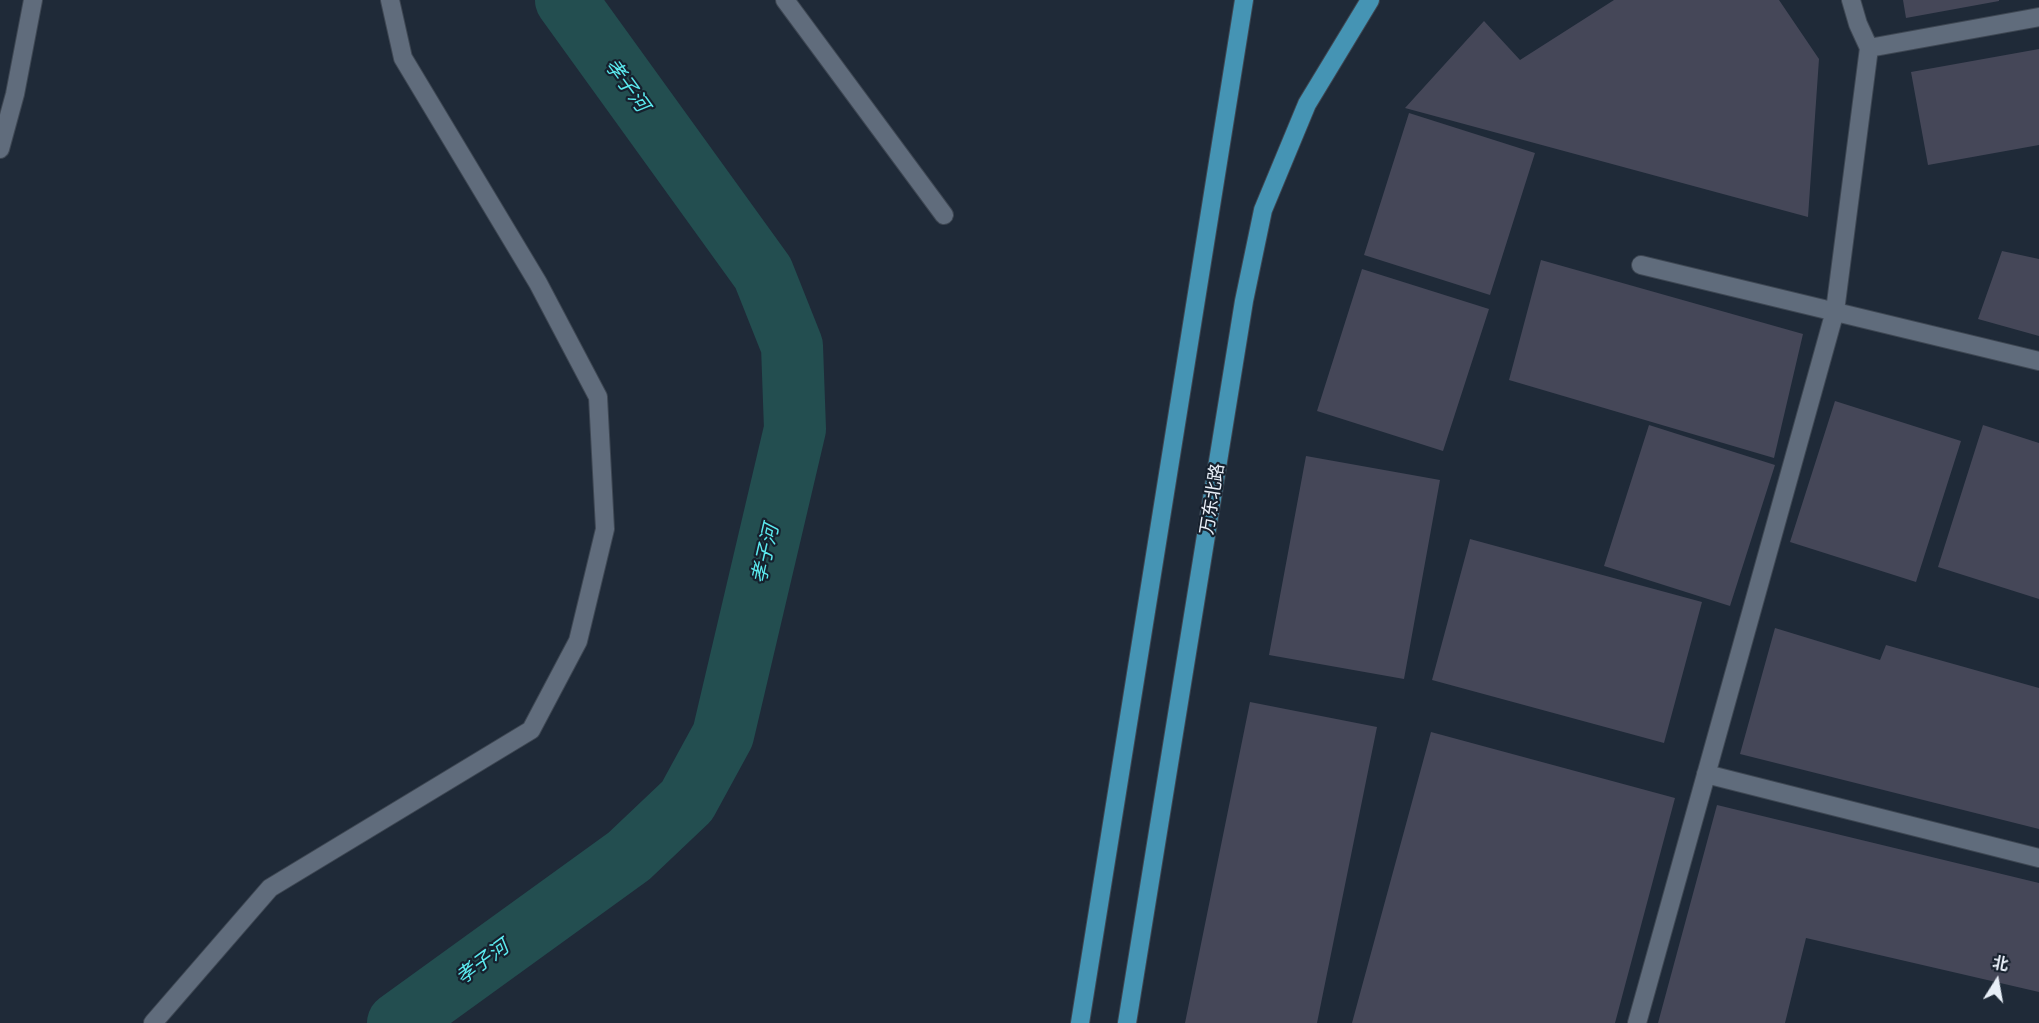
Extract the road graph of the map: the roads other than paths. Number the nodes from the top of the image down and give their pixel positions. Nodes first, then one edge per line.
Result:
1 (33, 0) edge
2 (390, 0) edge
3 (785, 0) edge
4 (1244, 0) edge
5 (1370, 0) edge
6 (1851, 0) edge
7 (2039, 17) edge
8 (1869, 48) junction
9 (0, 149) edge
10 (944, 215) dead end
11 (1641, 265) dead end
12 (1835, 311) junction
13 (2039, 361) edge
14 (1706, 774) junction
15 (2039, 858) edge
16 (153, 1023) edge
17 (1080, 1023) edge
18 (1127, 1023) edge
19 (1637, 1023) edge

1 - 9 street
2 - 16 street
3 - 10 street
4 - 17 main road
5 - 18 main road, 万东北路
6 - 8 street
7 - 8 street
8 - 12 street
11 - 12 street
12 - 13 street
12 - 14 street
14 - 15 street
14 - 19 street

